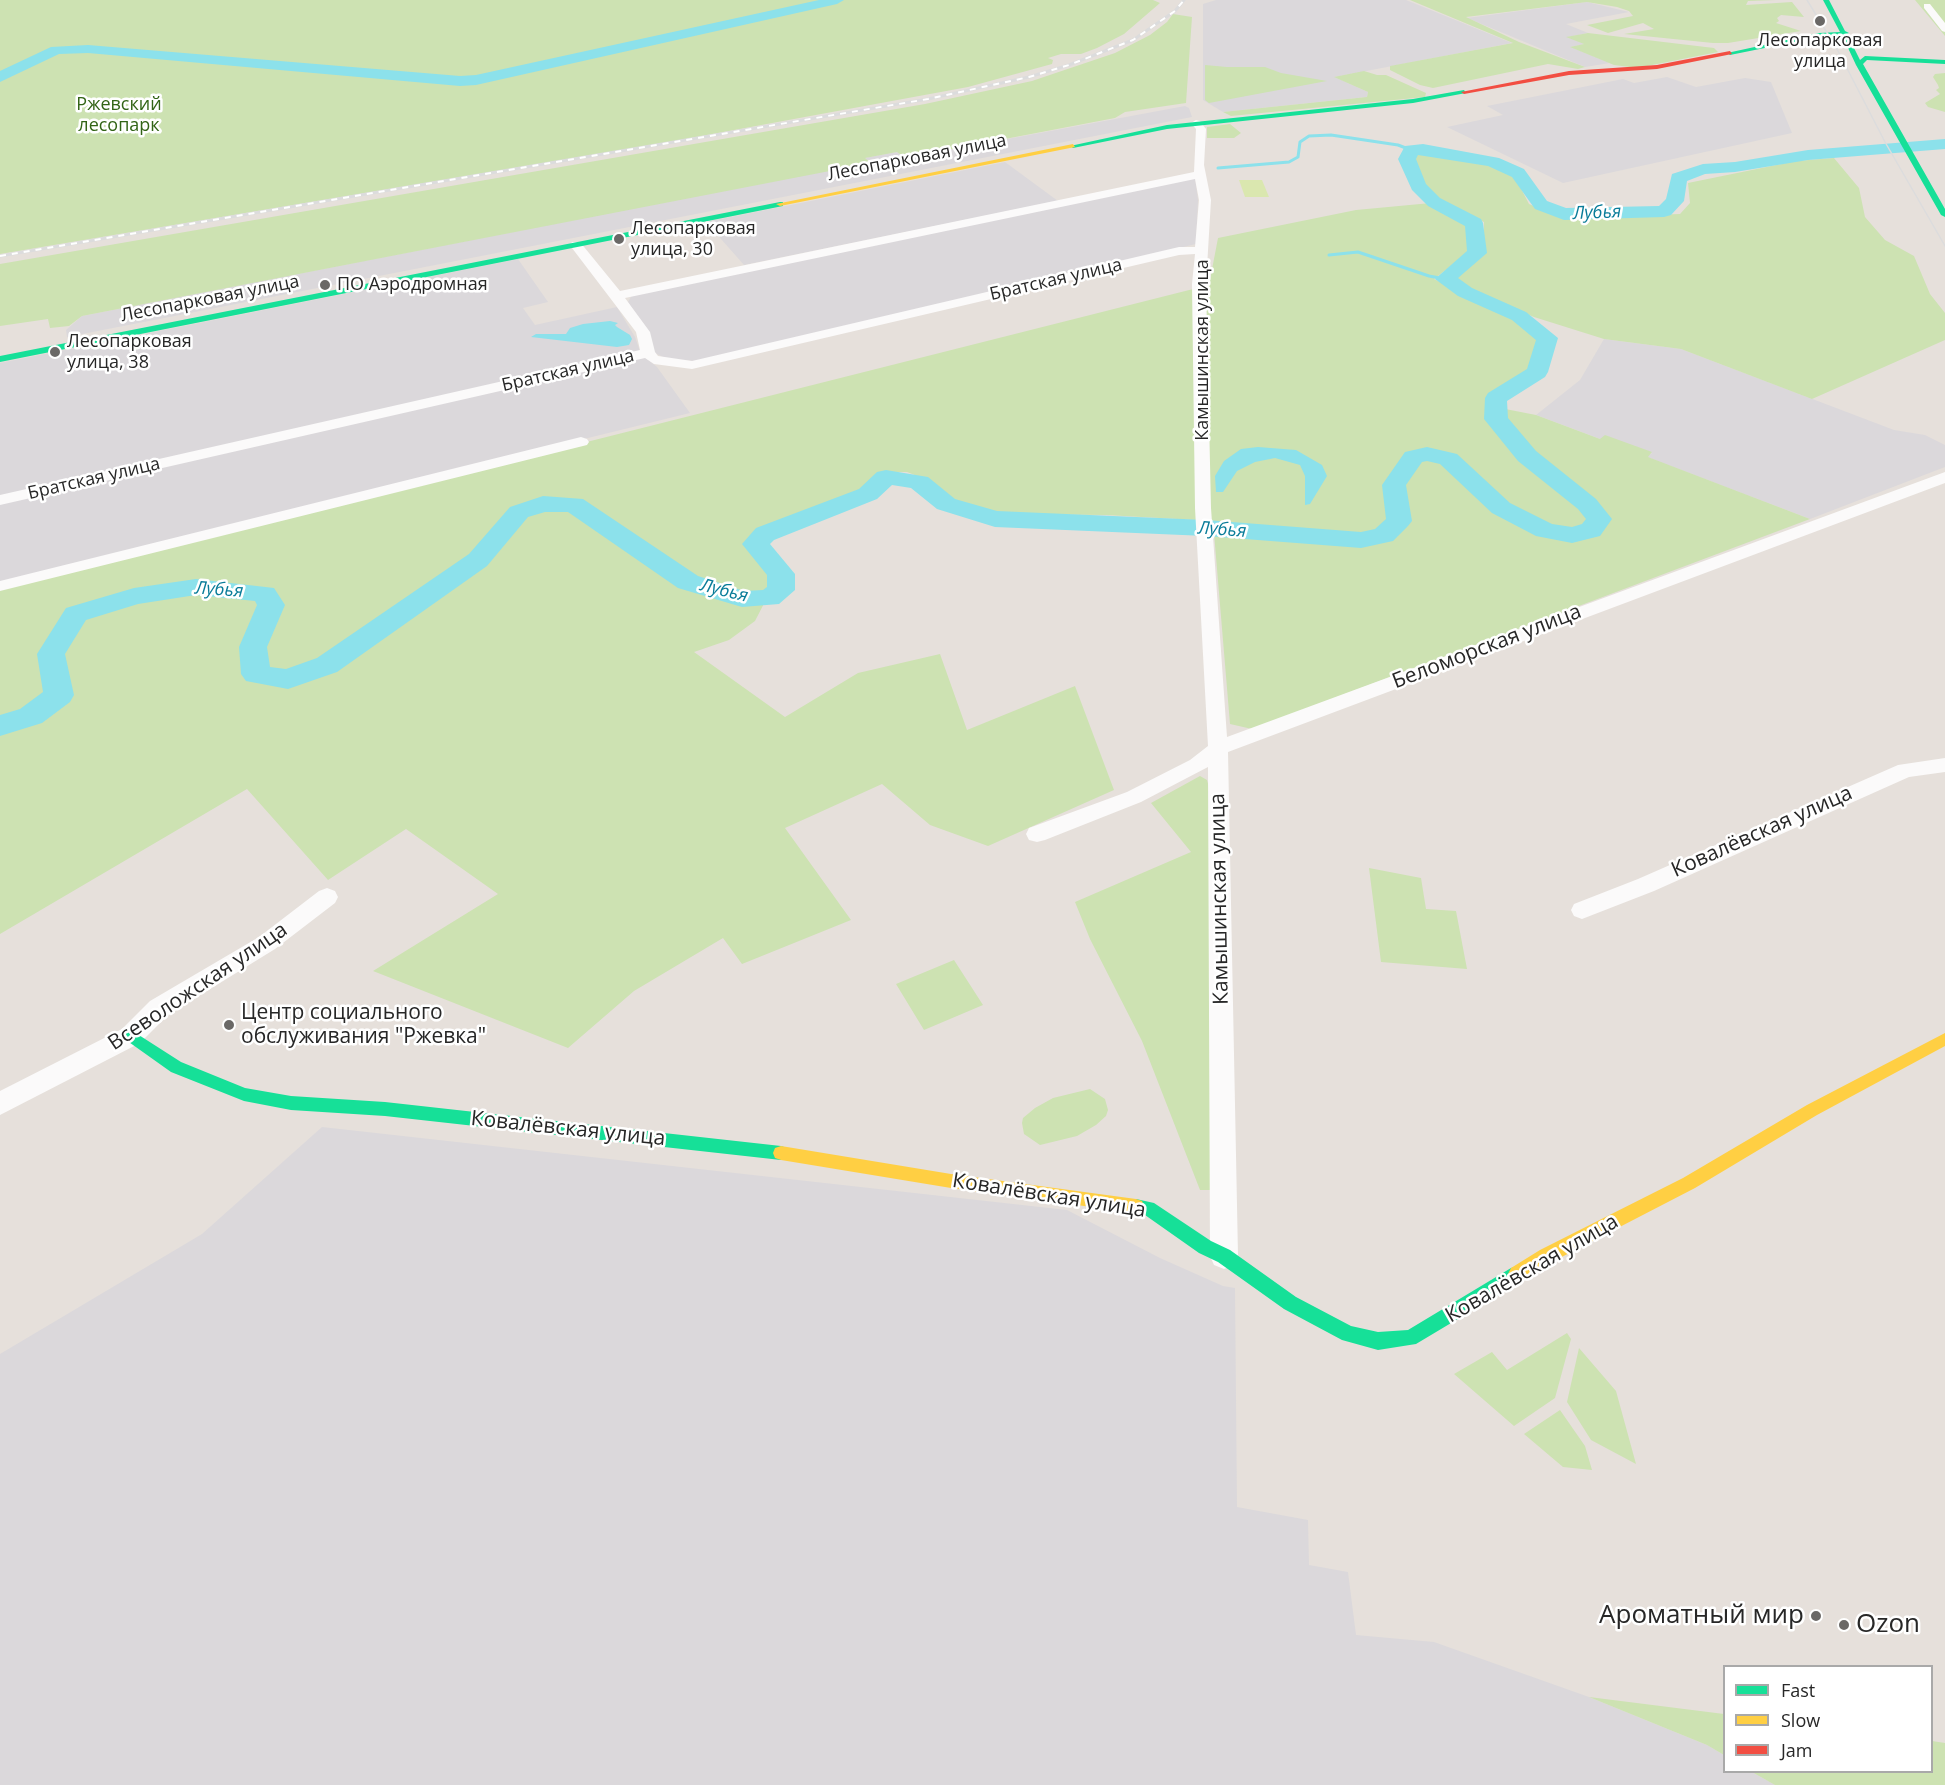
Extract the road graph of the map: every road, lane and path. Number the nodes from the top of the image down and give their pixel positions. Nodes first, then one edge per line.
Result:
1 (1826, 0) edge
2 (1927, 6) dead end
3 (1945, 29) edge
4 (1846, 33) junction
5 (1945, 62) edge
6 (1859, 65) junction
7 (1196, 123) junction
8 (1199, 175) junction
9 (1945, 215) edge
10 (576, 245) junction
11 (1203, 250) junction
12 (617, 296) junction
13 (648, 352) junction
14 (0, 359) edge
15 (581, 442) dead end
16 (1945, 477) edge
17 (0, 501) edge
18 (0, 586) edge
19 (1218, 741) junction
20 (1945, 765) edge
21 (1037, 834) dead end
22 (327, 897) dead end
23 (1582, 910) dead end
24 (131, 1036) junction
25 (1945, 1039) edge
26 (0, 1104) edge
27 (1224, 1256) junction

1 - 4 street
2 - 3 street
4 - 6 street
4 - 7 street, Лесопарковая улица
5 - 6 street
6 - 9 street
7 - 8 street, Камышинская улица
7 - 10 street, Лесопарковая улица
8 - 11 street, Камышинская улица
8 - 12 street
10 - 12 street
10 - 14 street, Лесопарковая улица
11 - 13 street, Братская улица
11 - 19 street, Камышинская улица
12 - 13 street
13 - 17 street, Братская улица
15 - 18 street
16 - 19 street, Беломорская улица
19 - 21 street, Беломорская улица
19 - 27 street, Камышинская улица
20 - 23 street, Ковалёвская улица
22 - 24 street, Всеволожская улица
24 - 26 street, Всеволожская улица
24 - 27 street, Ковалёвская улица
25 - 27 street, Ковалёвская улица

